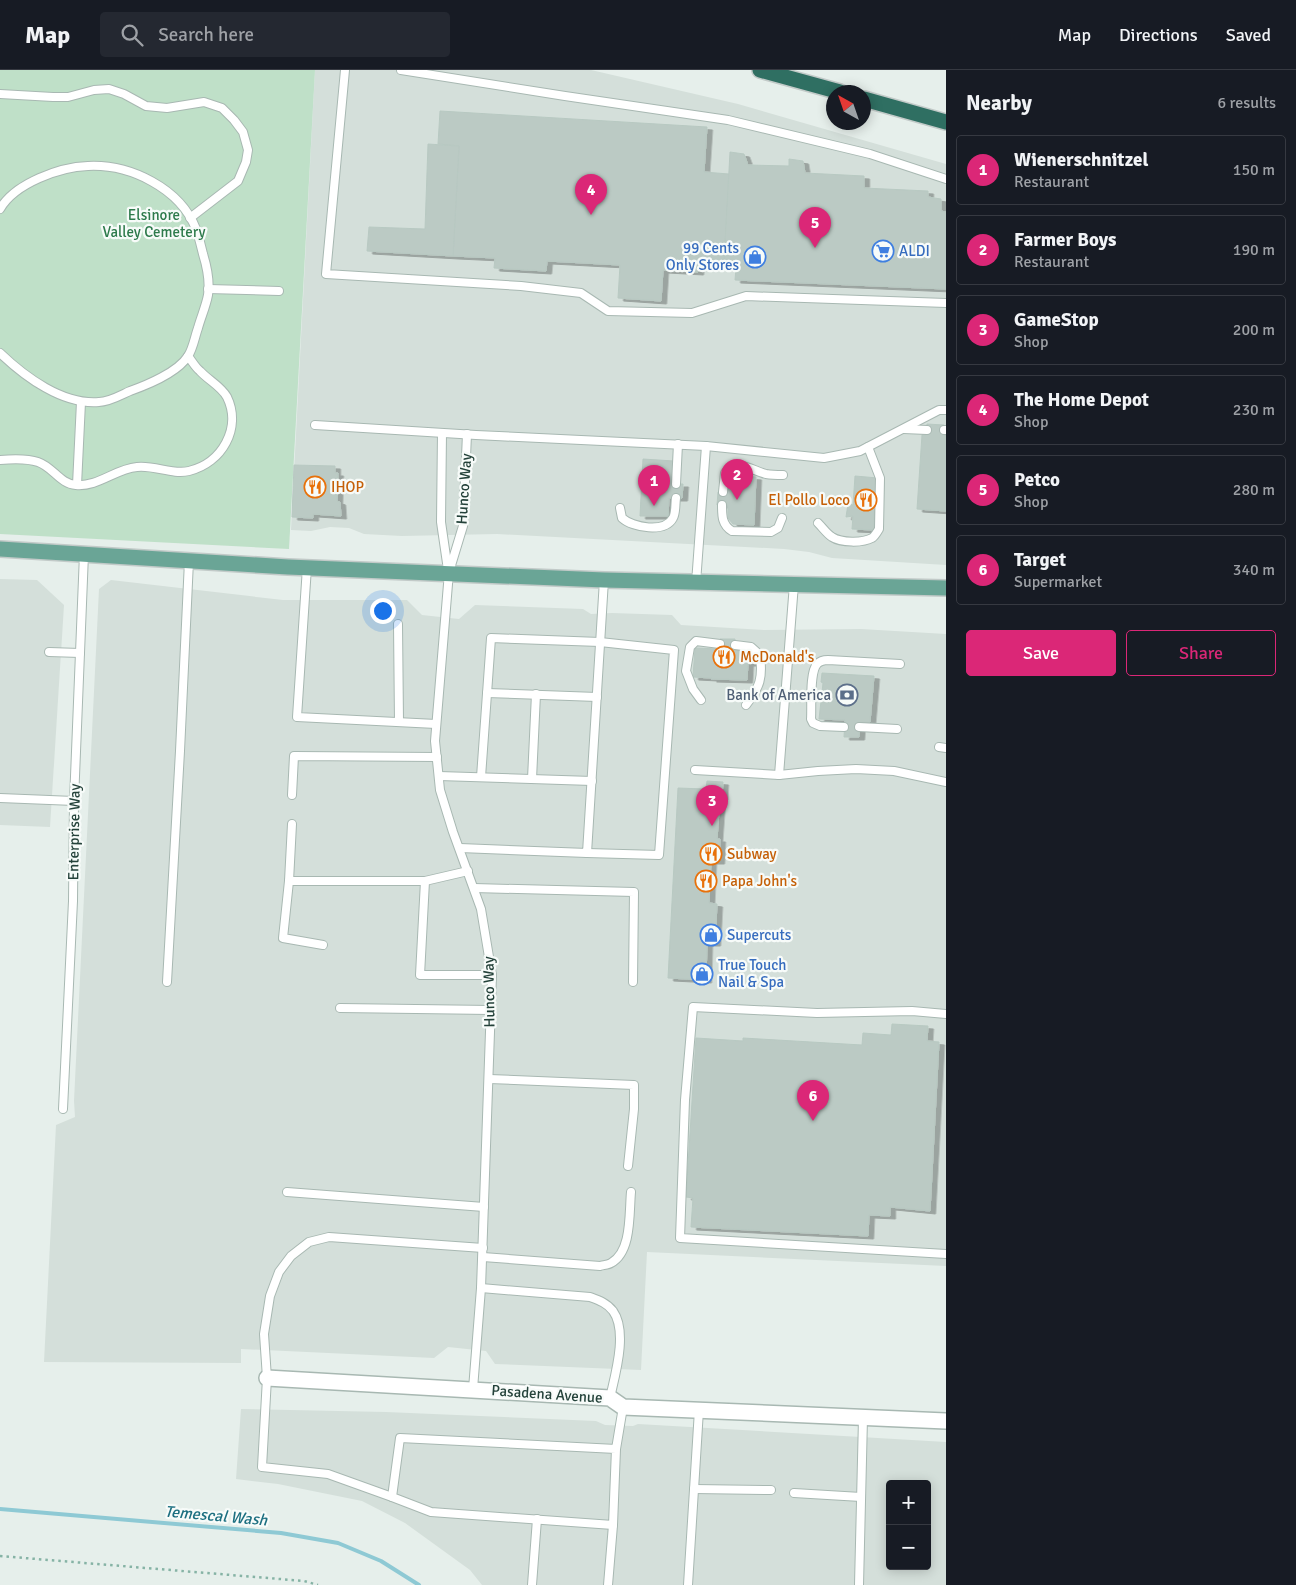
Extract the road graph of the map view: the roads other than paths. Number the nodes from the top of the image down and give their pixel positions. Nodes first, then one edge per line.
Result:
1 (345, 70) edge
2 (401, 70) edge
3 (760, 70) edge
4 (826, 88) edge
5 (0, 94) edge
6 (871, 101) edge
7 (946, 122) edge
8 (946, 179) edge
9 (1, 204) edge
10 (190, 218) junction
11 (208, 288) junction
12 (279, 291) dead end
13 (946, 303) edge
14 (0, 353) edge
15 (188, 356) junction
16 (81, 402) junction
17 (946, 410) edge
18 (315, 424) dead end
19 (902, 428) junction
20 (927, 430) dead end
21 (442, 433) junction
22 (468, 434) junction
23 (678, 444) junction
24 (706, 446) junction
25 (868, 447) junction
26 (0, 460) edge
27 (783, 475) dead end
28 (676, 484) dead end
29 (77, 486) junction
30 (723, 492) dead end
31 (676, 498) dead end
32 (722, 505) dead end
33 (620, 508) dead end
34 (782, 518) dead end
35 (818, 523) dead end
36 (0, 549) edge
37 (84, 554) junction
38 (188, 560) junction
39 (307, 567) junction
40 (449, 572) junction
41 (604, 580) junction
42 (696, 583) junction
43 (794, 584) junction
44 (946, 588) edge
45 (398, 624) dead end
46 (600, 642) junction
47 (720, 644) dead end
48 (735, 645) dead end
49 (49, 652) dead end
50 (80, 653) junction
51 (900, 664) dead end
52 (487, 693) junction
53 (536, 694) junction
54 (597, 696) junction
55 (701, 700) dead end
56 (746, 705) dead end
57 (399, 722) junction
58 (436, 724) junction
59 (844, 727) dead end
60 (859, 728) dead end
61 (897, 729) dead end
62 (437, 757) junction
63 (696, 770) dead end
64 (779, 775) junction
65 (439, 776) junction
66 (481, 777) junction
67 (532, 779) junction
68 (592, 781) junction
69 (946, 782) edge
70 (292, 795) dead end
71 (0, 798) edge
72 (74, 802) junction
73 (292, 824) dead end
74 (460, 848) junction
75 (587, 853) junction
76 (468, 871) junction
77 (289, 881) junction
78 (425, 881) junction
79 (474, 888) junction
80 (322, 945) dead end
81 (492, 975) junction
82 (168, 982) dead end
83 (633, 982) dead end
84 (340, 1008) dead end
85 (491, 1010) junction
86 (946, 1014) edge
87 (488, 1079) junction
88 (63, 1109) dead end
89 (628, 1166) dead end
90 (287, 1192) dead end
91 (632, 1192) dead end
92 (484, 1207) junction
93 (483, 1248) junction
94 (946, 1254) edge
95 (482, 1257) junction
96 (482, 1288) junction
97 (267, 1378) junction
98 (474, 1389) junction
99 (610, 1398) junction
100 (623, 1407) junction
101 (700, 1410) junction
102 (863, 1418) junction
103 (946, 1421) edge
104 (616, 1449) junction
105 (694, 1489) junction
106 (771, 1490) dead end
107 (794, 1493) dead end
108 (392, 1496) junction
109 (861, 1497) junction
110 (538, 1519) junction
111 (613, 1525) junction
112 (532, 1585) edge
113 (608, 1585) edge
114 (688, 1585) edge
115 (858, 1585) edge

1 - 13 lane
2 - 8 lane
3 - 4 highway
5 - 10 lane
6 - 7 highway
9 - 10 lane
10 - 11 lane
11 - 12 lane
11 - 15 lane
14 - 16 lane
15 - 16 lane
15 - 29 lane
16 - 29 lane
17 - 19 lane
18 - 21 lane
19 - 20 lane
19 - 25 lane
21 - 22 lane
21 - 40 lane, Hunco Way
22 - 23 lane
22 - 40 lane, Hunco Way
23 - 24 lane
23 - 28 lane
24 - 25 lane
24 - 42 lane
25 - 35 lane
26 - 29 lane
27 - 30 lane
31 - 33 lane
32 - 34 lane
36 - 37 main road
37 - 38 main road
37 - 50 lane, Enterprise Way
38 - 39 main road
38 - 82 lane
39 - 40 main road
39 - 57 lane
40 - 41 main road
40 - 58 lane, Hunco Way
41 - 42 main road
41 - 46 lane
42 - 43 main road
43 - 44 main road
43 - 64 lane
45 - 57 lane
46 - 52 lane
46 - 54 lane
46 - 75 lane
47 - 55 lane
48 - 56 lane
49 - 50 lane
50 - 72 lane, Enterprise Way
51 - 59 lane
52 - 53 lane
52 - 66 lane
53 - 54 lane
53 - 67 lane
54 - 68 lane
57 - 58 lane
58 - 62 lane, Hunco Way
60 - 61 lane
62 - 65 lane, Hunco Way
62 - 70 lane
63 - 64 lane
64 - 69 lane
65 - 66 lane
65 - 74 lane, Hunco Way
66 - 67 lane
67 - 68 lane
68 - 75 lane
71 - 72 lane
72 - 88 lane, Enterprise Way
73 - 77 lane
74 - 75 lane
74 - 76 lane, Hunco Way
76 - 78 lane
76 - 79 lane, Hunco Way
77 - 78 lane
77 - 80 lane
78 - 81 lane
79 - 81 lane, Hunco Way
79 - 83 lane
81 - 85 lane, Hunco Way
84 - 85 lane
85 - 87 lane, Hunco Way
86 - 94 lane
87 - 89 lane
87 - 92 lane, Hunco Way
90 - 92 lane
91 - 95 lane
92 - 93 lane, Hunco Way
93 - 95 lane, Hunco Way
93 - 97 lane
95 - 96 lane, Hunco Way
96 - 98 lane, Hunco Way
96 - 99 lane
97 - 98 street, Pasadena Avenue
97 - 108 lane
98 - 99 street, Pasadena Avenue
99 - 100 street, Pasadena Avenue
100 - 101 street, Pasadena Avenue
100 - 104 lane
101 - 102 street, Pasadena Avenue
101 - 105 lane
102 - 103 street, Pasadena Avenue
102 - 109 lane
104 - 108 lane
104 - 111 lane
105 - 106 lane
105 - 114 lane
107 - 109 lane
108 - 110 lane
109 - 115 lane
110 - 111 lane
110 - 112 lane
111 - 113 lane

